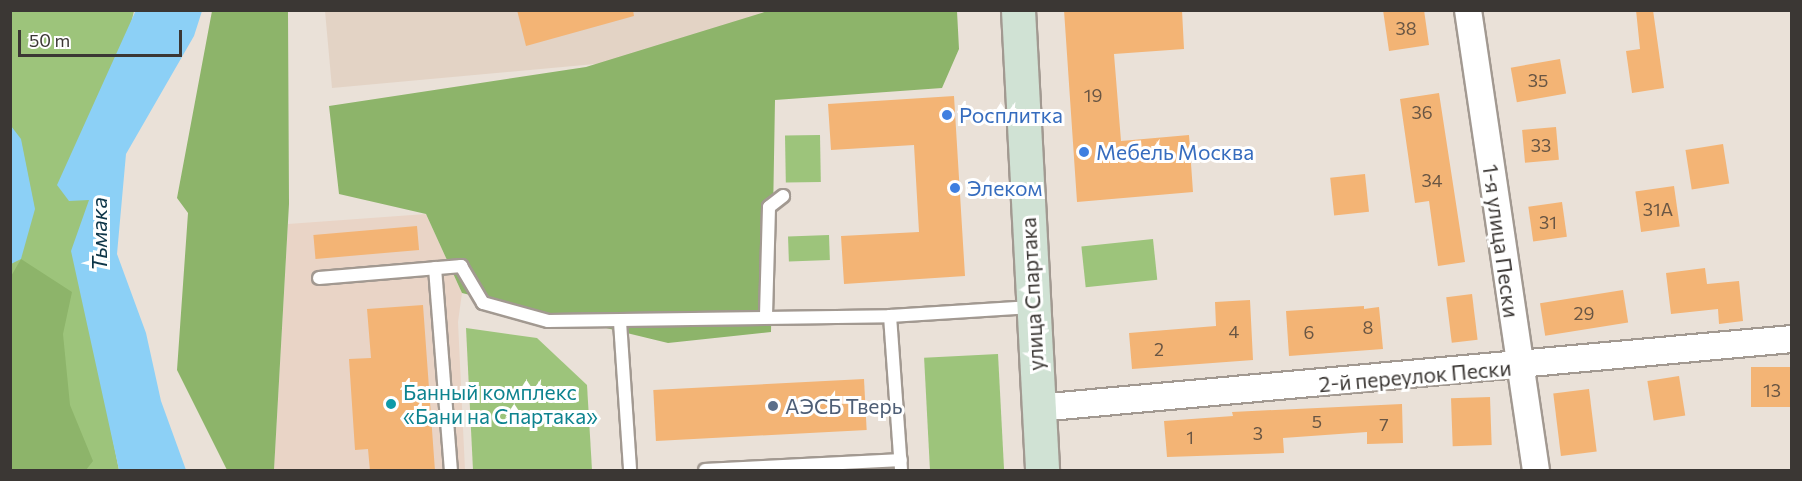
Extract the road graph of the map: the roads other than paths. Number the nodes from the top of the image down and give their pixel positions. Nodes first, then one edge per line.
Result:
1 (1018, 10) edge
2 (1468, 10) edge
3 (783, 196) dead end
4 (435, 268) junction
5 (320, 278) dead end
6 (1033, 307) junction
7 (766, 315) junction
8 (890, 316) junction
9 (620, 322) junction
10 (1791, 339) edge
11 (1520, 367) junction
12 (1038, 408) junction
13 (901, 465) edge
14 (451, 471) edge
15 (630, 471) edge
16 (705, 471) edge
17 (1042, 471) edge
18 (1536, 471) edge

1 - 6 main road, улица Спартака
2 - 11 street, 1-я улица Пески
3 - 7 lane
4 - 5 lane
4 - 9 lane
4 - 14 lane
6 - 8 lane
6 - 12 main road, улица Спартака
7 - 8 lane
7 - 9 lane
8 - 13 lane
9 - 15 lane
10 - 11 street, 2-й переулок Пески
11 - 12 street, 2-й переулок Пески
11 - 18 street, 1-я улица Пески
12 - 17 main road, улица Спартака
13 - 16 lane

